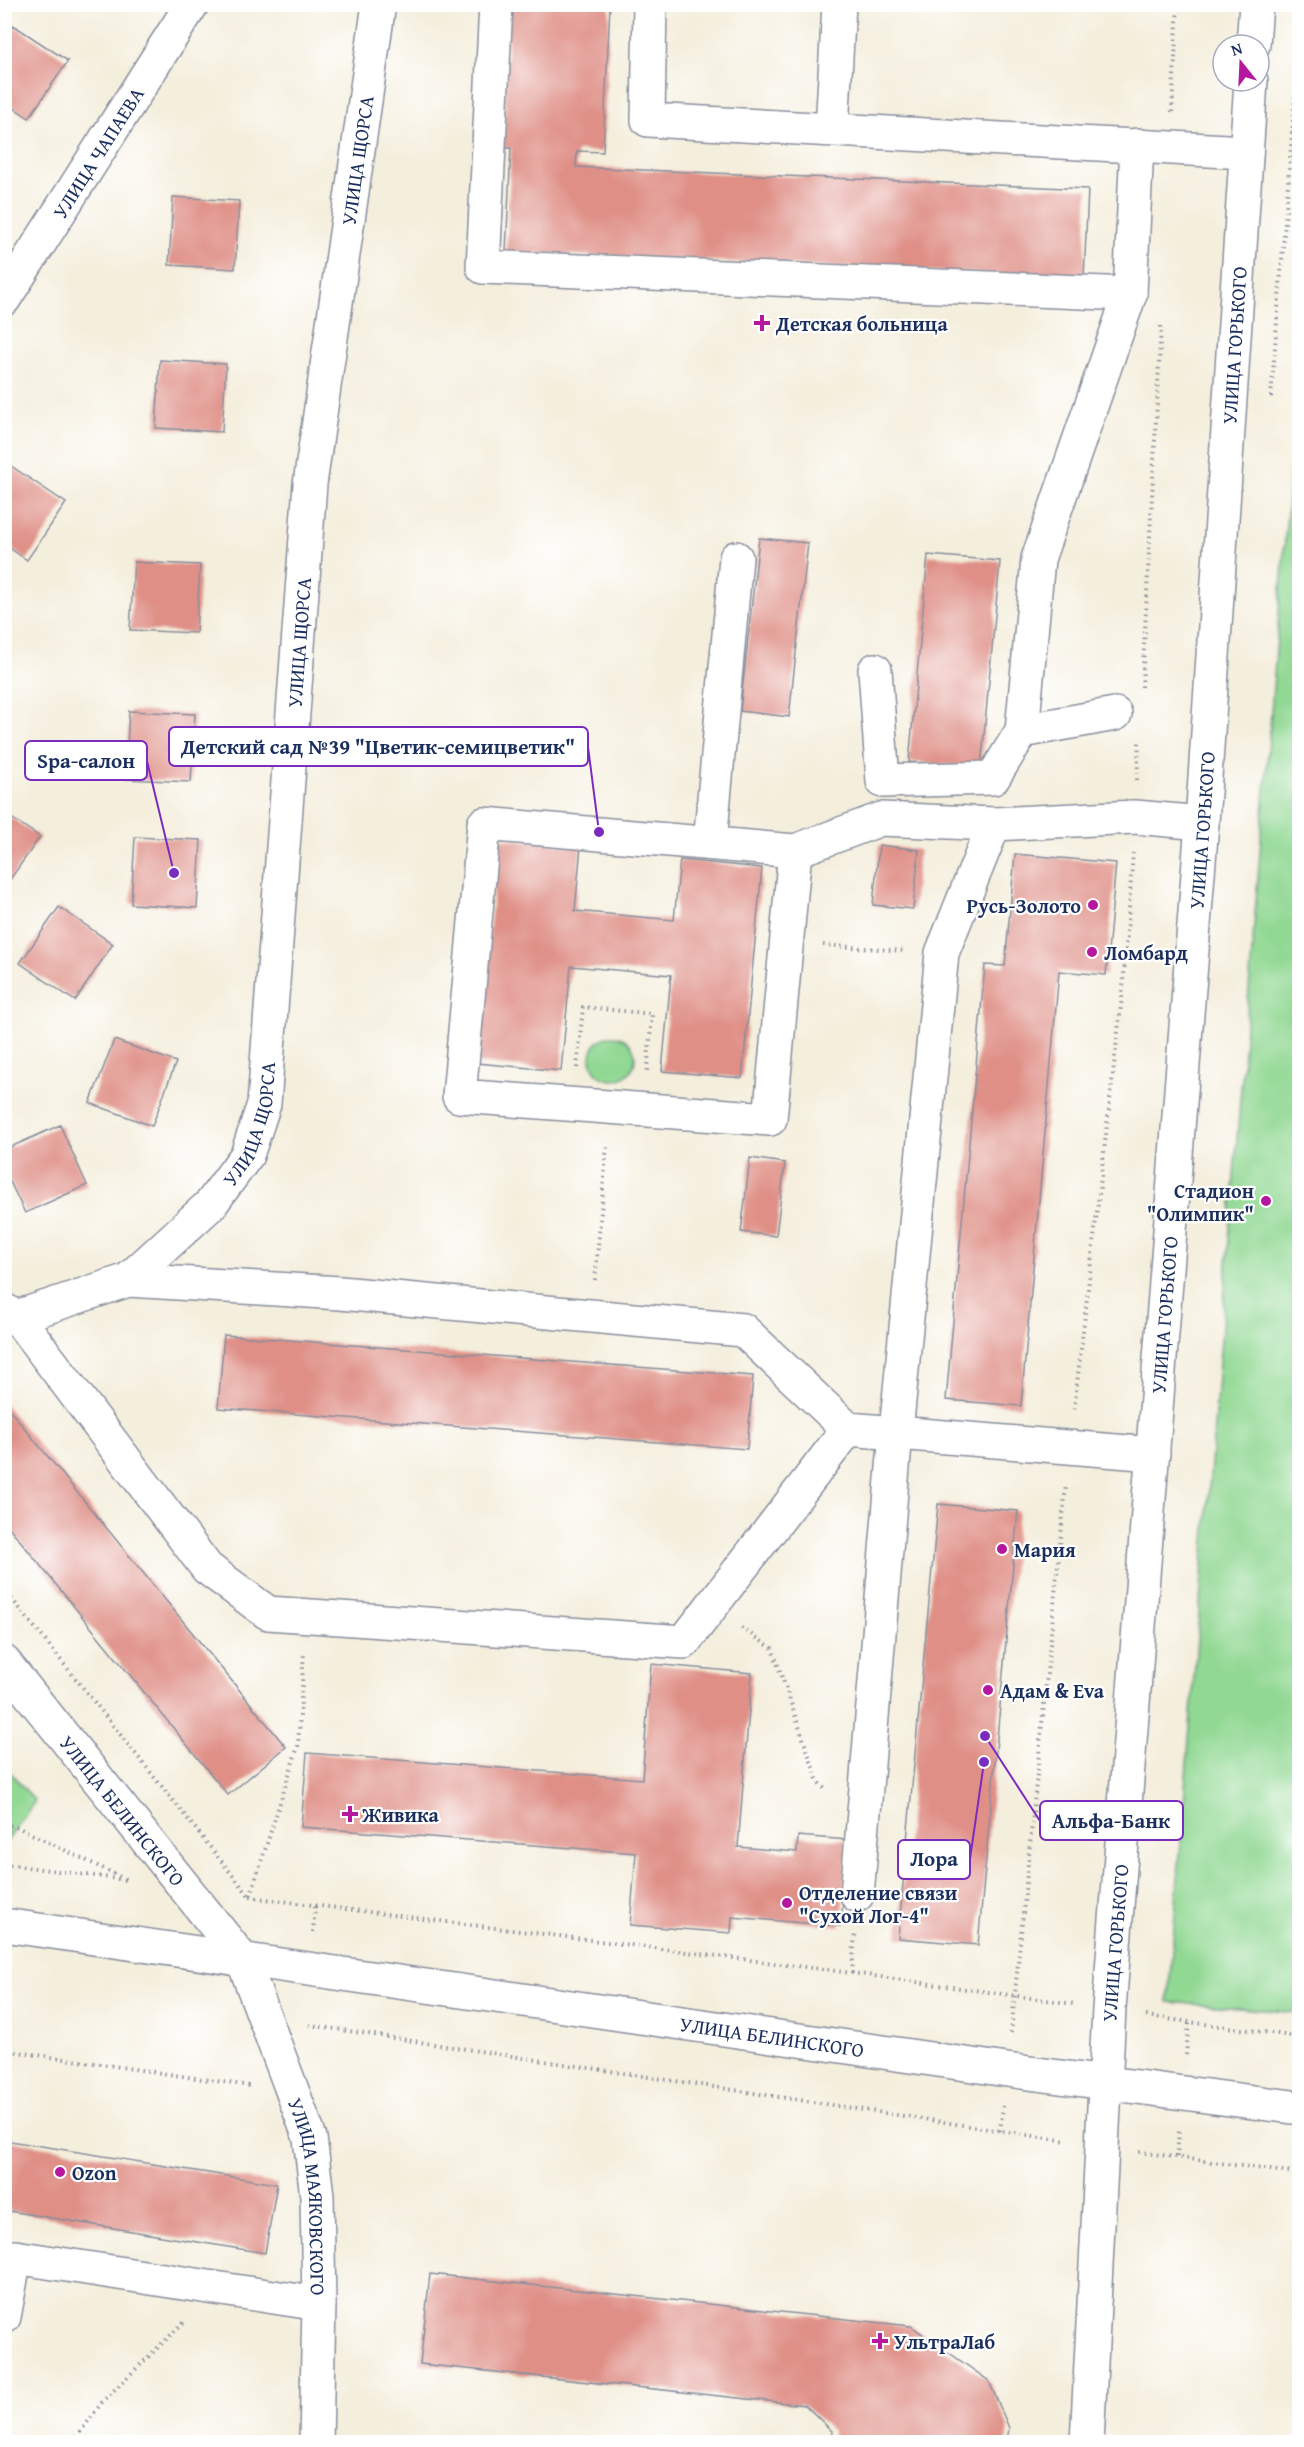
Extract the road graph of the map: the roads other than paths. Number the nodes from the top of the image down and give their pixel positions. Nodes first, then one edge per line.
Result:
1 (192, 4) edge
2 (379, 4) edge
3 (496, 4) edge
4 (839, 4) edge
5 (1256, 4) edge
6 (655, 9) edge
7 (1254, 33) edge
8 (1250, 93) edge
9 (832, 129) junction
10 (1137, 145) junction
11 (1246, 152) junction
12 (1130, 294) junction
13 (4, 299) edge
14 (736, 558) dead end
15 (875, 670) dead end
16 (1132, 715) road end
17 (1022, 731) junction
18 (1202, 823) junction
19 (994, 824) junction
20 (710, 843) junction
21 (795, 851) junction
22 (128, 1281) junction
23 (11, 1313) edge
24 (848, 1429) junction
25 (896, 1432) junction
26 (1153, 1454) junction
27 (4, 1662) edge
28 (857, 1895) dead end
29 (4, 1925) edge
30 (243, 1960) junction
31 (1106, 2082) junction
32 (1299, 2108) edge
33 (320, 2304) junction
34 (4, 2317) edge
35 (316, 2442) edge
36 (1087, 2442) edge

1 - 13 street, УЛИЦА ЧАПАЕВА
2 - 22 street, УЛИЦА ЩОРСА
3 - 12 street
4 - 9 street
5 - 7 street
6 - 9 street
8 - 11 street, УЛИЦА ГОРЬКОГО
9 - 10 street
10 - 11 street
10 - 12 street
11 - 18 street, УЛИЦА ГОРЬКОГО
12 - 17 street
14 - 20 street
15 - 17 street
16 - 17 street
18 - 19 street
18 - 26 street, УЛИЦА ГОРЬКОГО
19 - 21 street
19 - 25 street
20 - 21 street
20 - 21 street
22 - 23 street, УЛИЦА ЩОРСА
22 - 24 street
23 - 24 street
24 - 25 street
25 - 26 street
25 - 28 street
26 - 31 street, УЛИЦА ГОРЬКОГО
27 - 30 street, УЛИЦА БЕЛИНСКОГО
29 - 30 street, УЛИЦА БЕЛИНСКОГО
30 - 31 street, УЛИЦА БЕЛИНСКОГО
30 - 33 street, УЛИЦА МАЯКОВСКОГО
31 - 32 street, УЛИЦА БЕЛИНСКОГО
31 - 36 street, УЛИЦА ГОРЬКОГО
33 - 34 street
33 - 35 street, УЛИЦА МАЯКОВСКОГО

